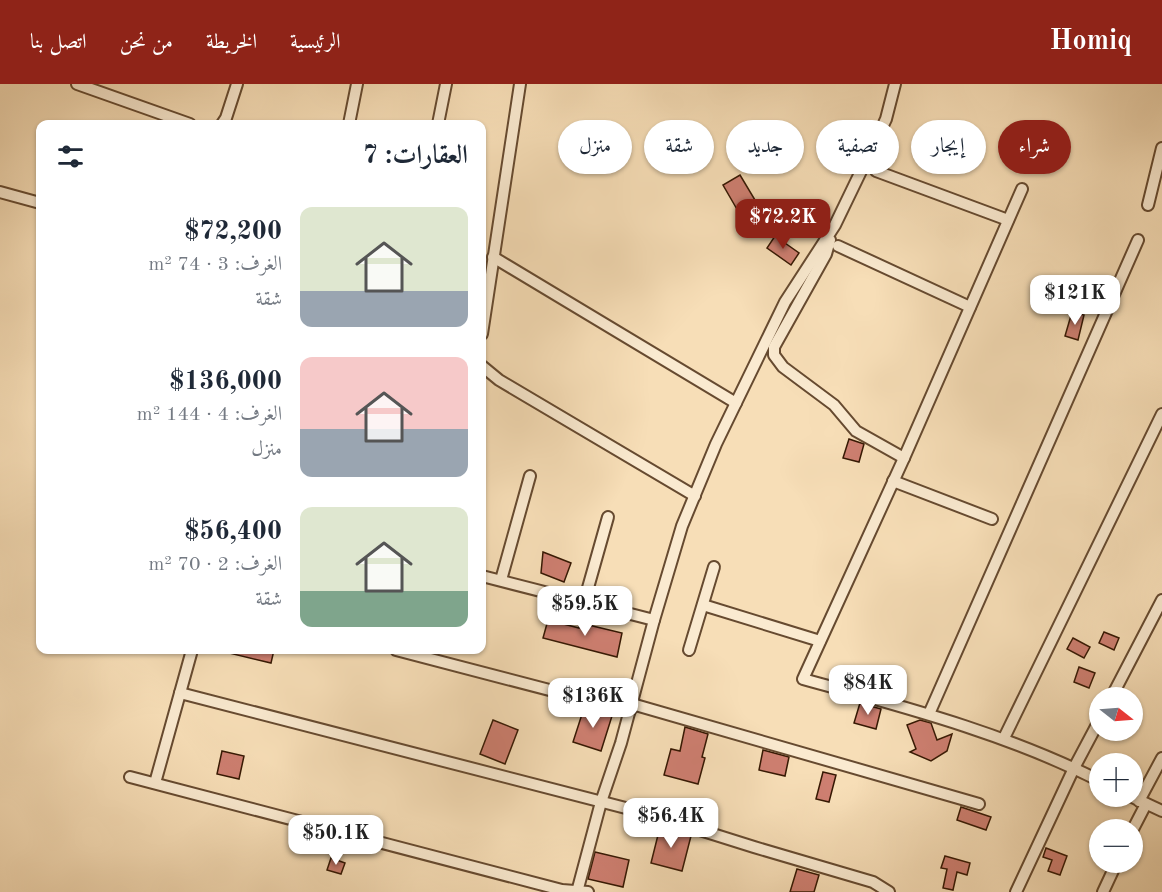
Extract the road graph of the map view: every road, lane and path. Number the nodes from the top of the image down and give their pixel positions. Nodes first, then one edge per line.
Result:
1 (77, 84) edge
2 (237, 84) edge
3 (357, 84) edge
4 (446, 84) edge
5 (520, 84) edge
6 (895, 84) edge
7 (179, 120) edge
8 (225, 120) edge
9 (350, 120) edge
10 (439, 120) edge
11 (1162, 148) edge
12 (884, 174) edge
13 (1022, 189) dead end
14 (0, 192) edge
15 (36, 202) edge
16 (1148, 205) dead end
17 (1008, 220) junction
18 (834, 225) junction
19 (1138, 240) dead end
20 (838, 246) dead end
21 (493, 257) junction
22 (486, 295) edge
23 (970, 307) junction
24 (486, 370) edge
25 (736, 403) junction
26 (1162, 414) edge
27 (904, 458) junction
28 (530, 476) dead end
29 (893, 481) junction
30 (695, 496) junction
31 (608, 517) dead end
32 (992, 519) dead end
33 (714, 567) dead end
34 (486, 577) edge
35 (501, 580) junction
36 (1162, 600) edge
37 (584, 602) junction
38 (703, 605) junction
39 (654, 620) junction
40 (820, 641) junction
41 (688, 650) dead end
42 (191, 654) edge
43 (412, 654) edge
44 (1117, 687) edge
45 (180, 693) junction
46 (631, 707) junction
47 (929, 714) junction
48 (1004, 738) junction
49 (1089, 740) edge
50 (1162, 758) edge
51 (1074, 768) junction
52 (1089, 776) edge
53 (130, 777) dead end
54 (155, 783) junction
55 (1143, 791) edge
56 (601, 802) junction
57 (1143, 802) edge
58 (979, 804) dead end
59 (1162, 811) edge
60 (1112, 873) edge
61 (581, 892) edge
62 (889, 892) edge
63 (1016, 892) edge
64 (1102, 892) edge

1 - 7 street
2 - 8 street
3 - 9 street
4 - 10 street
5 - 21 street
6 - 18 street
11 - 16 street
12 - 17 street
13 - 17 street
14 - 15 street
17 - 23 street
18 - 25 street
18 - 27 street
19 - 47 street
20 - 23 street
21 - 22 street
21 - 25 street
23 - 27 street
24 - 30 street
25 - 30 street
26 - 48 street
27 - 29 street
28 - 35 street
29 - 32 street
29 - 40 street
30 - 39 street
31 - 37 street
33 - 38 street
34 - 35 street
35 - 37 street
36 - 44 street
37 - 39 street
38 - 40 street
38 - 41 street
39 - 46 street
40 - 47 street
42 - 45 street
43 - 46 street
45 - 54 street
45 - 56 street
46 - 56 street
46 - 58 street
47 - 48 street
48 - 51 street
49 - 51 street
50 - 55 street
51 - 52 street
51 - 63 street
53 - 54 street
54 - 61 street
56 - 61 street
56 - 62 street
57 - 59 street
60 - 64 street

